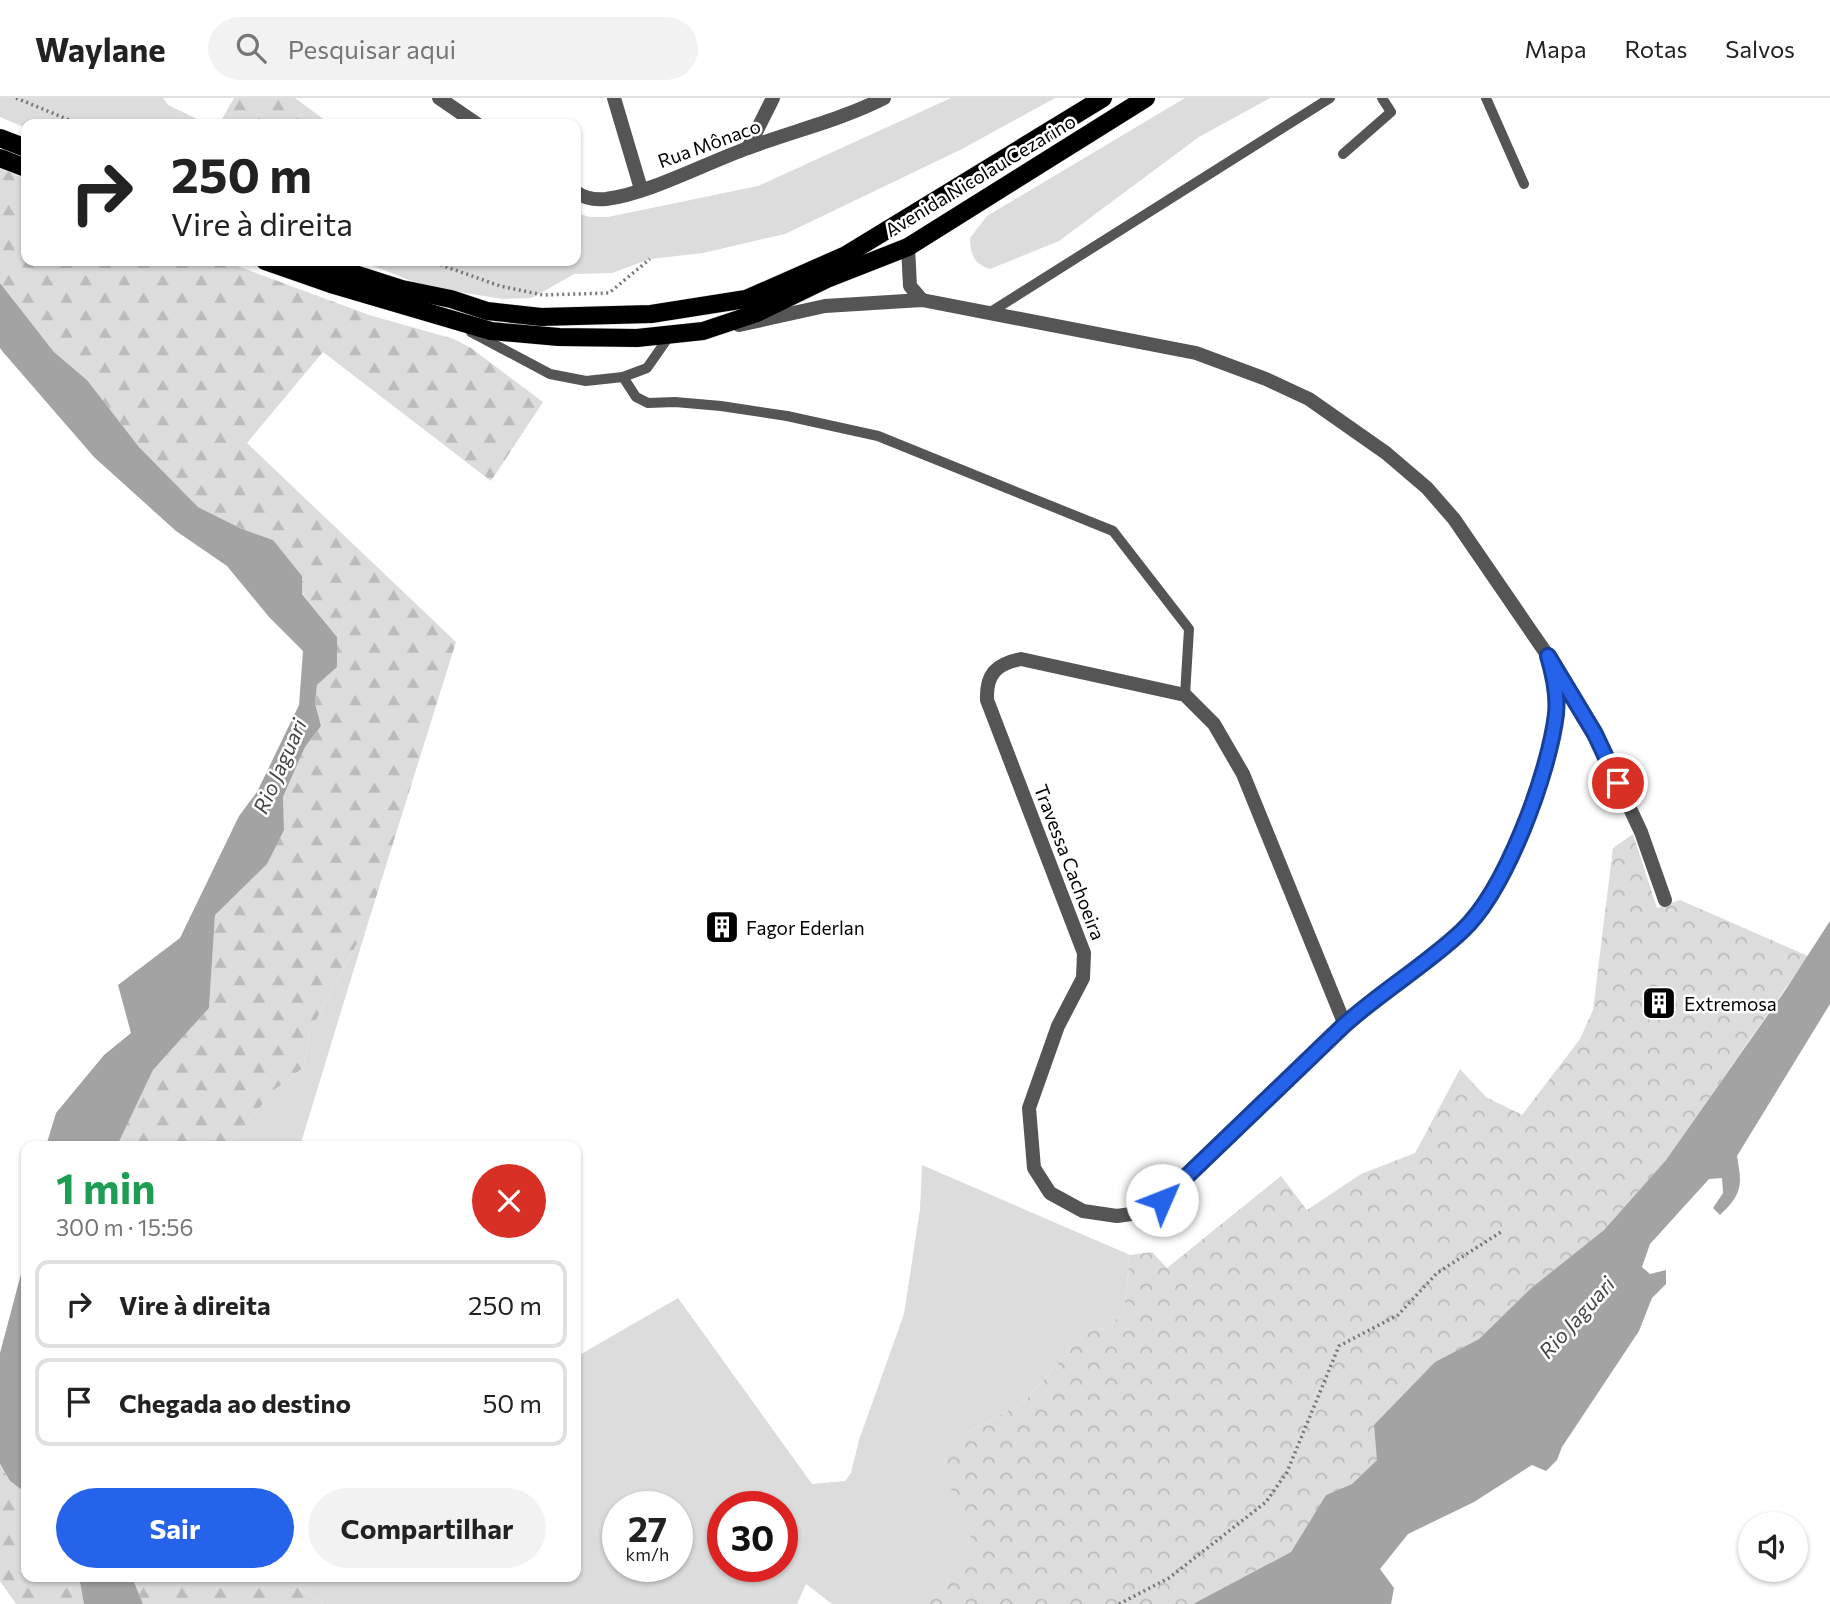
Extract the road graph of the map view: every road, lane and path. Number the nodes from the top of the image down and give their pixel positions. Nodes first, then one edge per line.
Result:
1 (16, 98) edge
2 (614, 98) edge
3 (774, 98) edge
4 (884, 98) edge
5 (1103, 98) edge
6 (1146, 98) edge
7 (1330, 98) edge
8 (1382, 98) edge
9 (1486, 98) edge
10 (445, 100) edge
11 (67, 119) edge
12 (470, 119) edge
13 (0, 138) edge
14 (21, 146) edge
15 (748, 148) junction
16 (1343, 154) dead end
17 (0, 158) edge
18 (21, 166) edge
19 (1524, 184) dead end
20 (641, 189) junction
21 (581, 195) edge
22 (908, 247) junction
23 (650, 259) dead end
24 (279, 266) edge
25 (330, 266) edge
26 (444, 266) edge
27 (922, 300) junction
28 (989, 313) junction
29 (441, 316) junction
30 (704, 331) junction
31 (670, 335) junction
32 (623, 377) junction
33 (1548, 656) junction
34 (1185, 695) junction
35 (1665, 900) dead end
36 (1345, 1025) junction
37 (1501, 1232) dead end
38 (1119, 1604) edge

1 - 11 path
2 - 20 street
3 - 15 street
4 - 15 street, Rua Mônaco
5 - 25 main road, Avenida Nicolau Cezarino
6 - 22 main road, Avenida Nicolau Cezarino
7 - 28 lane
8 - 16 lane
9 - 19 lane
10 - 12 street
13 - 14 main road
15 - 20 street, Rua Mônaco
17 - 18 main road
20 - 21 street, Rua Mônaco
22 - 27 street
22 - 30 main road, Avenida Nicolau Cezarino
23 - 26 path
24 - 29 main road, Avenida Nicolau Cezarino
27 - 28 street
27 - 30 street
28 - 33 street
29 - 31 main road, Avenida Nicolau Cezarino
29 - 32 lane
30 - 31 main road, Avenida Nicolau Cezarino
31 - 32 lane
32 - 34 lane
33 - 35 street
33 - 36 street, Travessa Cachoeira
34 - 36 street
34 - 36 street, Travessa Cachoeira
37 - 38 path

